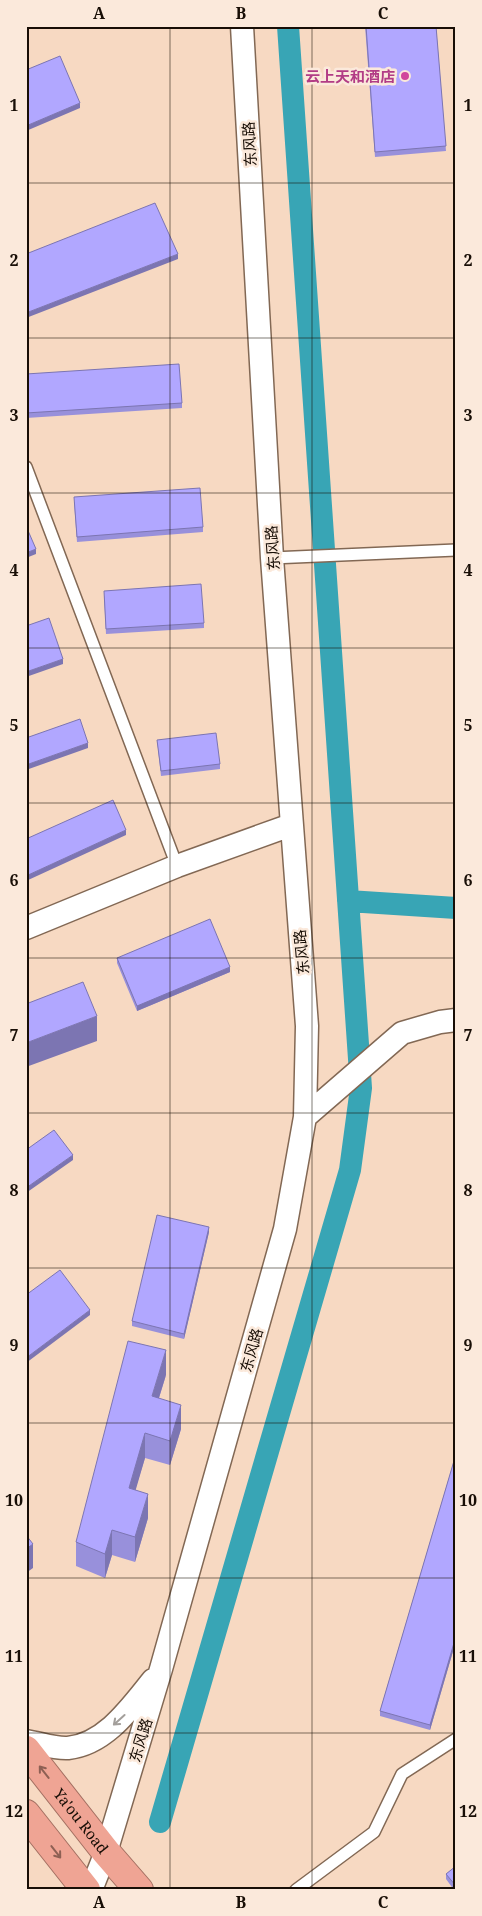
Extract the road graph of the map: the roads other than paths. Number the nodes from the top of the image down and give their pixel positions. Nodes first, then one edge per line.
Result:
1 (242, 26) edge
2 (26, 467) edge
3 (456, 550) edge
4 (272, 558) junction
5 (291, 825) junction
6 (177, 866) junction
7 (26, 928) edge
8 (456, 1020) edge
9 (305, 1117) junction
10 (161, 1669) junction
11 (456, 1739) edge
12 (26, 1741) edge
13 (26, 1750) edge
14 (26, 1814) edge
15 (106, 1852) junction
16 (86, 1890) edge
17 (91, 1890) edge
18 (139, 1890) edge
19 (296, 1890) edge

1 - 4 street, 东风路
2 - 6 lane
3 - 4 lane
4 - 5 street, 东风路
5 - 6 street
5 - 9 street, 东风路
6 - 7 street
8 - 9 street
9 - 10 street, 东风路
10 -> 12 street
10 - 15 street, 东风路
11 - 19 lane
15 -> 13 highway, Ya'ou Road
14 -> 16 highway
15 - 17 street, 东风路
15 - 18 highway, Ya'ou Road

